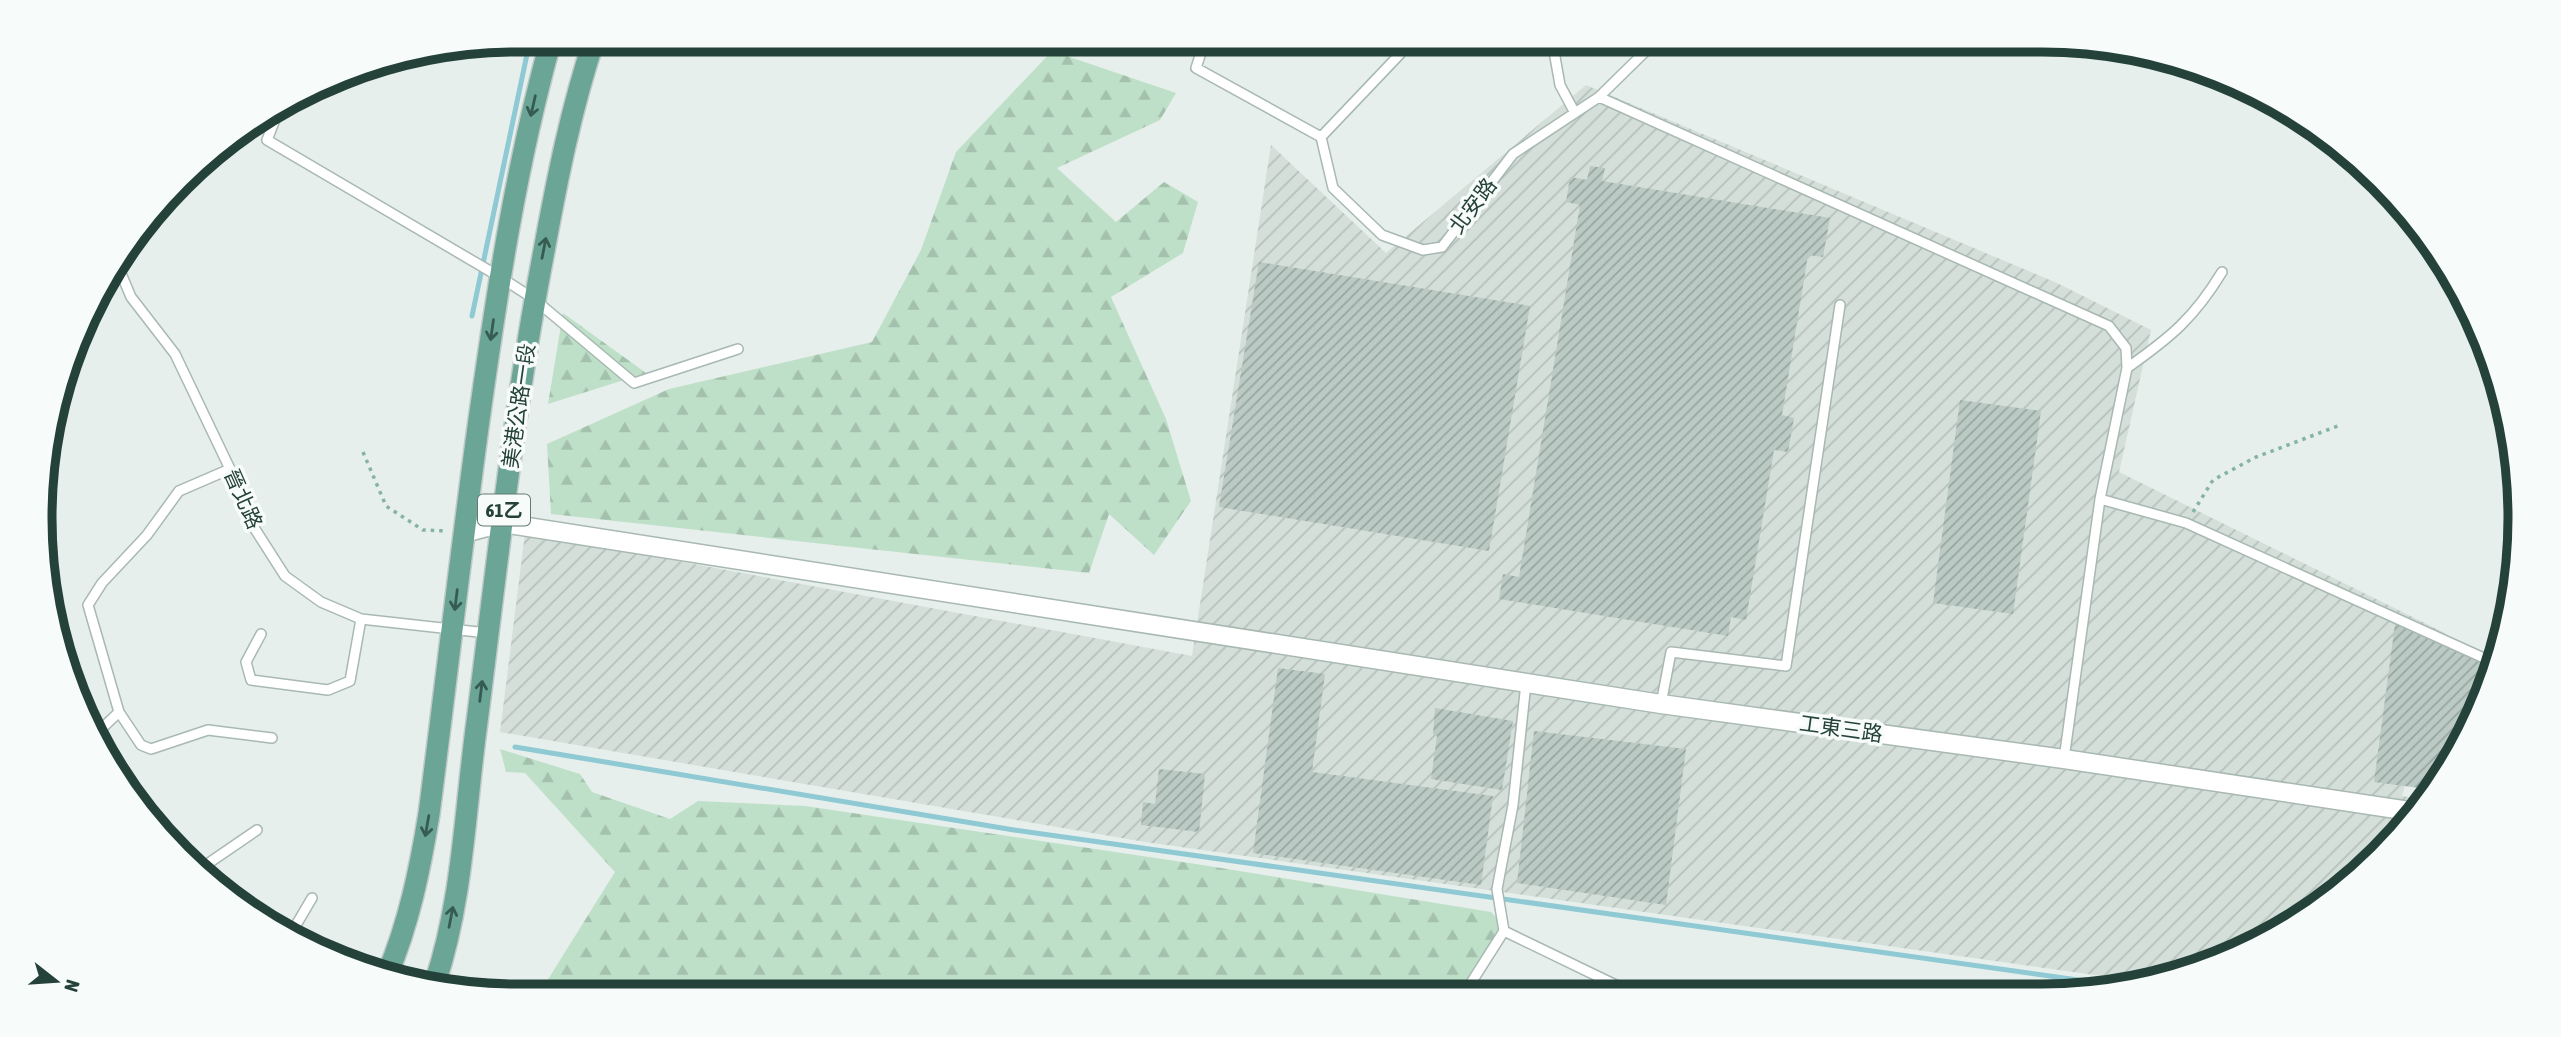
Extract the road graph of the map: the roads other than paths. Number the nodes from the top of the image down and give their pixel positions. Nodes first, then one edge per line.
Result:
1 (548, 52) edge
2 (590, 52) edge
3 (1201, 52) edge
4 (1401, 52) edge
5 (1554, 52) edge
6 (1645, 52) edge
7 (1599, 97) junction
8 (1575, 113) junction
9 (274, 122) edge
10 (1321, 137) junction
11 (2222, 272) dead end
12 (122, 275) edge
13 (500, 277) junction
14 (534, 299) junction
15 (1840, 305) dead end
16 (738, 349) dead end
17 (2127, 368) junction
18 (230, 470) junction
19 (2099, 499) junction
20 (502, 523) junction
21 (464, 533) junction
22 (361, 619) junction
23 (453, 629) junction
24 (488, 633) junction
25 (261, 634) dead end
26 (2487, 659) edge
27 (1526, 683) junction
28 (1661, 704) junction
29 (118, 712) junction
30 (102, 728) edge
31 (272, 737) dead end
32 (2064, 759) junction
33 (2405, 810) edge
34 (257, 830) dead end
35 (206, 865) edge
36 (312, 898) dead end
37 (295, 927) edge
38 (1504, 931) junction
39 (390, 967) edge
40 (437, 978) edge
41 (1470, 984) edge
42 (1614, 984) edge

1 -> 13 main road, 美港公路一段 / 61乙
14 -> 2 main road, 美港公路一段 / 61乙
3 - 10 lane
4 - 10 lane
5 - 8 lane
6 - 7 lane, 北安路
7 - 8 lane, 北安路
7 - 17 lane
8 - 10 lane, 北安路
9 - 13 lane
11 - 17 lane
12 - 18 lane, 晉北路
13 - 14 lane
13 -> 21 main road, 美港公路一段 / 61乙
14 - 16 lane
14 - 20 main road, 美港公路一段 / 61乙
15 - 28 lane
17 - 19 lane
18 - 22 lane, 晉北路
18 - 29 lane
19 - 26 lane
19 - 32 lane
20 - 21 street
20 - 24 main road, 美港公路一段 / 61乙
20 - 27 street, 工東三路
21 -> 23 main road, 美港公路一段 / 61乙
22 - 23 lane, 晉北路
22 - 25 lane
23 - 24 lane, 晉北路
23 -> 39 main road, 美港公路一段 / 61乙
40 -> 24 main road, 美港公路一段 / 61乙
27 - 28 street, 工東三路
27 - 38 lane
28 - 32 street, 工東三路
29 - 30 lane
29 - 31 lane
32 - 33 street, 工東三路
34 - 35 lane
36 - 37 lane
38 - 41 lane
38 - 42 lane

